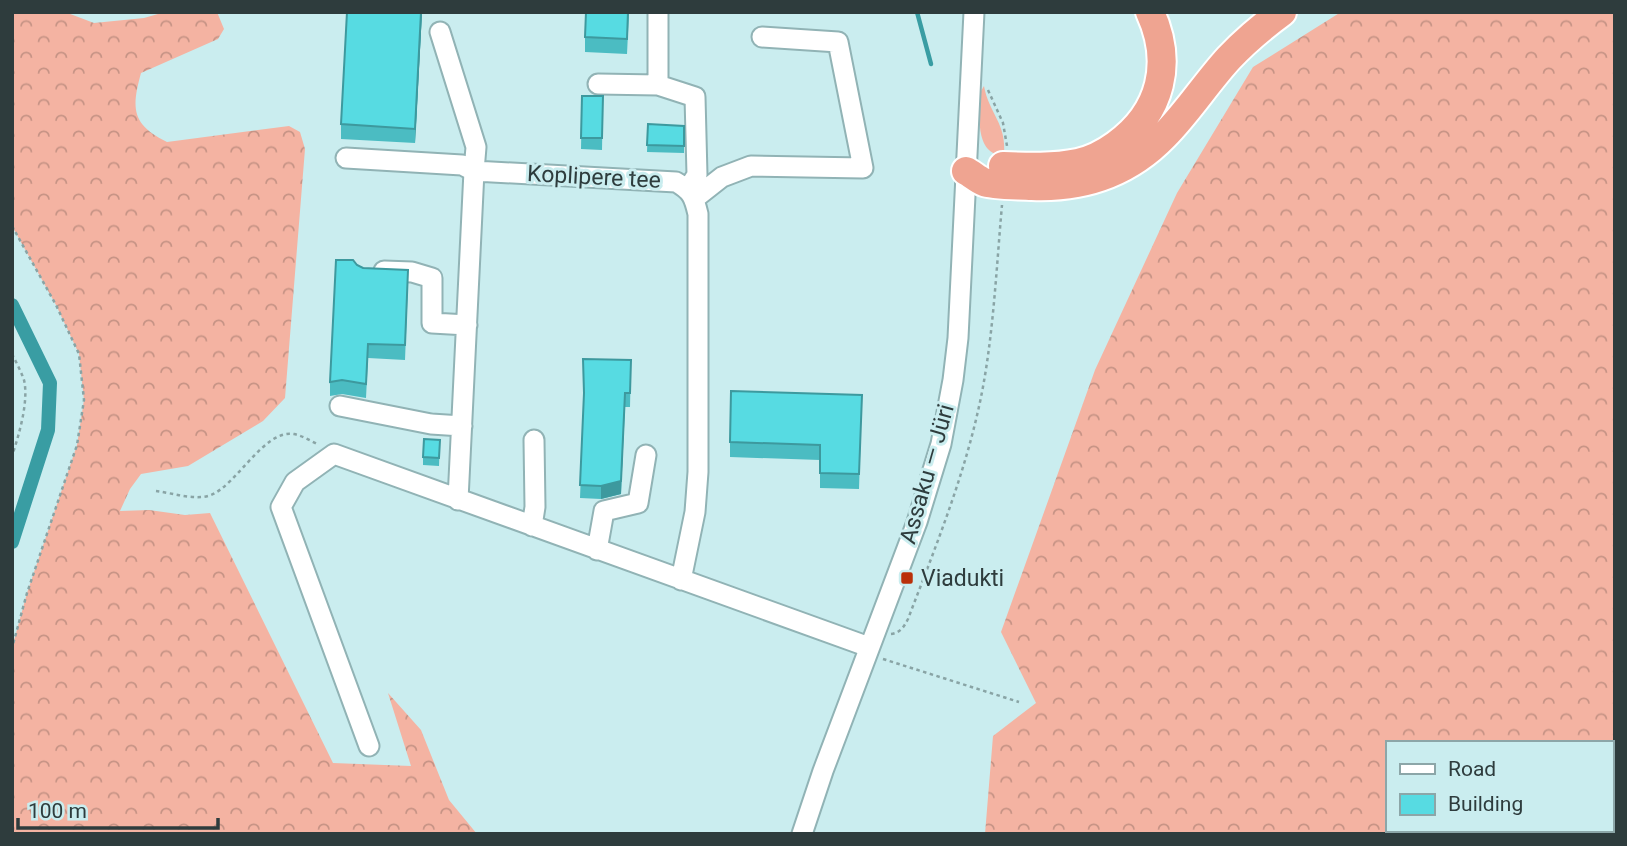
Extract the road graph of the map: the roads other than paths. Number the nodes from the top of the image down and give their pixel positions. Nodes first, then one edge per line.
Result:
1 (658, 12) edge
2 (974, 12) edge
3 (1150, 12) edge
4 (1282, 12) edge
5 (440, 32) dead end
6 (762, 37) dead end
7 (597, 84) dead end
8 (657, 85) junction
9 (346, 158) dead end
10 (474, 171) junction
11 (966, 171) junction
12 (691, 194) junction
13 (364, 270) edge
14 (467, 325) junction
15 (340, 407) dead end
16 (462, 426) junction
17 (534, 440) dead end
18 (646, 455) dead end
19 (458, 500) junction
20 (532, 526) junction
21 (597, 550) junction
22 (681, 580) junction
23 (870, 645) junction
24 (369, 746) dead end
25 (802, 834) edge

1 - 8 street
2 - 11 street, Assaku — Jüri
3 - 11 highway
4 - 11 highway
5 - 10 street
6 - 12 street
7 - 8 street
8 - 12 street
9 - 10 street, Koplipere tee
10 - 12 street, Koplipere tee
10 - 14 street
11 - 23 street, Assaku — Jüri
12 - 22 street
13 - 14 street
14 - 16 street
15 - 16 street
16 - 19 street
17 - 20 street
18 - 21 street
19 - 20 street
19 - 24 street
20 - 21 street
21 - 22 street
22 - 23 street
23 - 25 street, Assaku — Jüri

